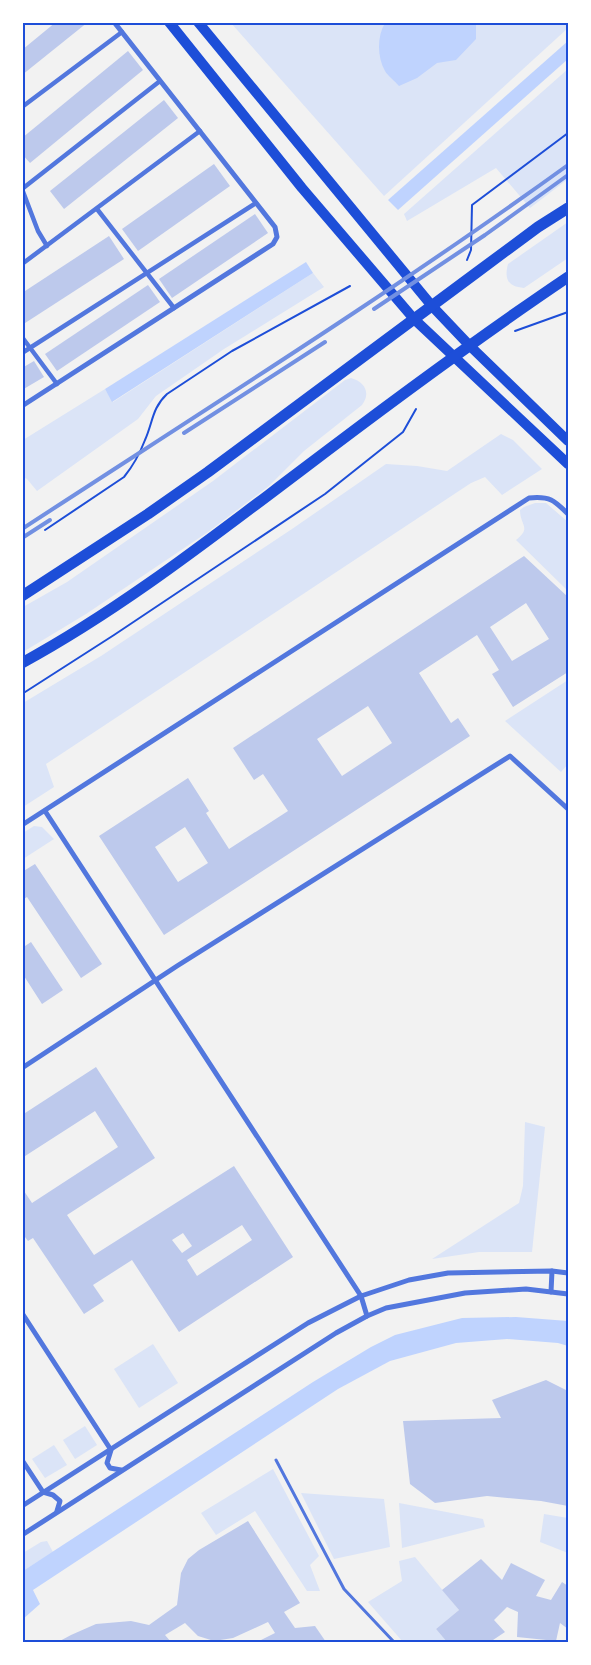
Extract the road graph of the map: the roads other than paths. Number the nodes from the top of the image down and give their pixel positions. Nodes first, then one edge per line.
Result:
1 (114, 22) edge
2 (169, 22) edge
3 (198, 22) edge
4 (122, 32) junction
5 (160, 81) junction
6 (22, 107) edge
7 (200, 132) junction
8 (256, 203) junction
9 (568, 208) edge
10 (97, 209) junction
11 (47, 246) junction
12 (22, 264) edge
13 (147, 273) junction
14 (568, 277) edge
15 (432, 306) junction
16 (174, 308) junction
17 (414, 320) junction
18 (22, 337) edge
19 (469, 346) junction
20 (30, 348) junction
21 (22, 353) edge
22 (453, 357) junction
23 (57, 384) junction
24 (22, 406) edge
25 (568, 441) edge
26 (568, 464) edge
27 (568, 514) edge
28 (22, 596) edge
29 (22, 663) edge
30 (568, 809) edge
31 (44, 811) junction
32 (22, 825) edge
33 (155, 981) junction
34 (22, 1068) edge
35 (552, 1270) junction
36 (568, 1273) edge
37 (551, 1292) junction
38 (568, 1294) edge
39 (361, 1296) junction
40 (22, 1313) edge
41 (367, 1316) junction
42 (111, 1450) junction
43 (22, 1460) edge
44 (276, 1460) dead end
45 (121, 1471) junction
46 (43, 1492) junction
47 (22, 1506) edge
48 (58, 1511) junction
49 (22, 1535) edge
50 (394, 1642) edge

1 - 4 street
2 - 17 main road
3 - 15 main road
4 - 5 street
4 - 6 street
5 - 7 street
5 - 11 street
7 - 8 street
7 - 10 street
8 - 13 street
8 - 16 street
9 - 15 main road
10 - 11 street
10 - 13 street
11 - 12 street
13 - 16 street
13 - 20 street
14 - 19 main road
15 - 17 main road
15 - 19 main road
16 - 23 street
17 - 22 main road
17 - 28 main road
18 - 20 street
19 - 22 main road
19 - 25 main road
20 - 21 street
20 - 23 street
22 - 26 main road
22 - 29 main road
23 - 24 street
27 - 31 street
30 - 33 street
31 - 32 street
31 - 33 street
33 - 34 street
33 - 39 street
35 - 36 street
35 - 37 street
35 - 39 street
37 - 38 street
37 - 41 street
39 - 41 street
39 - 42 street
40 - 42 street
41 - 45 street
42 - 45 street
42 - 46 street
43 - 46 street
44 - 50 lane
45 - 48 street
46 - 47 street
46 - 48 street
48 - 49 street

